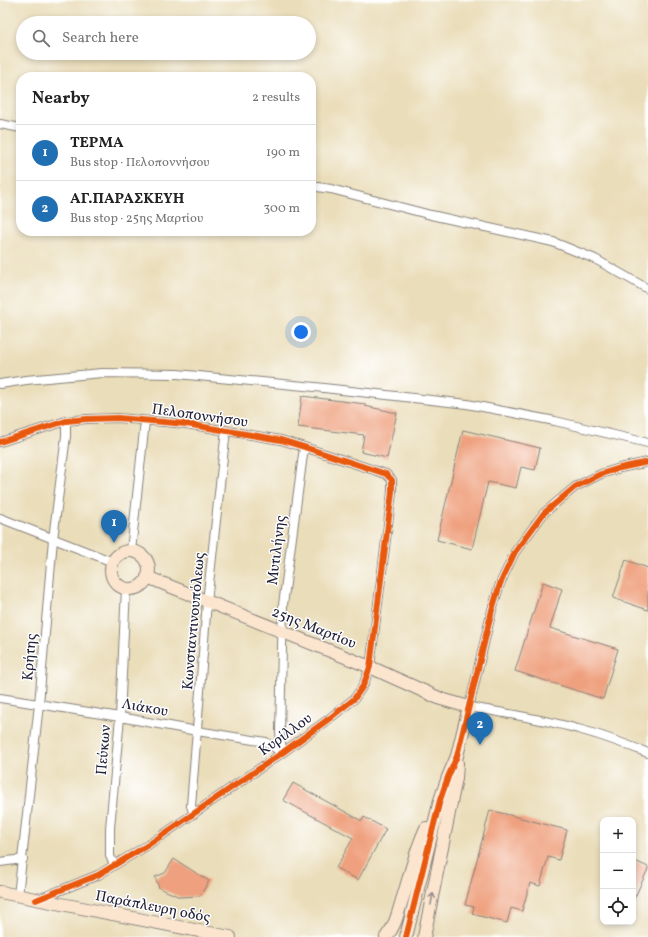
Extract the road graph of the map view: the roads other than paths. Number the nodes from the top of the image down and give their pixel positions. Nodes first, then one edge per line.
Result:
1 (0, 124) edge
2 (16, 127) edge
3 (316, 187) edge
4 (648, 289) edge
5 (0, 384) edge
6 (145, 421) junction
7 (66, 422) junction
8 (226, 430) junction
9 (0, 442) edge
10 (648, 443) edge
11 (304, 447) junction
12 (648, 462) edge
13 (392, 480) joint
14 (0, 518) edge
15 (54, 539) junction
16 (131, 551) junction
17 (113, 562) junction
18 (147, 577) junction
19 (126, 588) junction
20 (207, 602) junction
21 (283, 632) junction
22 (370, 667) junction
23 (0, 698) edge
24 (39, 704) junction
25 (469, 707) junction
26 (120, 717) junction
27 (197, 731) junction
28 (282, 753) junction
29 (648, 753) edge
30 (457, 756) junction
31 (440, 800) junction
32 (194, 814) junction
33 (23, 859) junction
34 (0, 862) edge
35 (114, 866) junction
36 (0, 892) edge
37 (18, 896) junction
38 (36, 900) junction
39 (230, 937) edge
40 (386, 937) edge
41 (406, 937) edge
42 (424, 937) edge

1 - 2 street
3 - 4 street
5 - 10 street
6 - 7 street, Πελοποννήσου
6 - 8 street, Πελοποννήσου
6 - 16 street, Πελοποννήσου
7 - 9 street, Πελοποννήσου
7 - 15 street, Κρήτης
8 - 11 street, Πελοποννήσου
8 - 20 street, Κωνσταντινουπόλεως
11 - 13 street, Πελοποννήσου
11 - 21 street, Μυτιλήνης
12 - 25 street
13 - 22 street, Κυρίλλου
14 - 15 street
15 - 17 street
15 - 24 street, Κρήτης
16 - 17 street
16 - 18 street
17 - 19 street
18 - 19 street
18 - 20 street, 25ης Μαρτίου
19 - 26 street, Πεύκων
20 - 21 street, 25ης Μαρτίου
20 - 27 street, Κωνσταντινουπόλεως
21 - 22 street, 25ης Μαρτίου
21 - 28 street, Μυτιλήνης
22 - 25 street, 25ης Μαρτίου
22 - 28 street, Κυρίλλου
23 - 24 street, Λιάκου
24 - 26 street, Λιάκου
24 - 33 street, Κρήτης
25 - 29 street
25 - 30 street
26 - 27 street, Λιάκου
26 - 35 street, Πεύκων
27 - 28 street, Λιάκου
27 - 32 street, Κωνσταντινουπόλεως
28 - 32 street, Κυρίλλου
30 - 31 street
42 -> 30 street
31 - 40 street
31 - 41 street
32 - 35 street, Κυρίλλου
33 - 34 street
33 - 37 street, Κρήτης
35 - 38 street, Κυρίλλου
36 - 37 street, Παράπλευρη οδός
37 - 38 street, Παράπλευρη οδός
38 - 39 street, Παράπλευρη οδός

